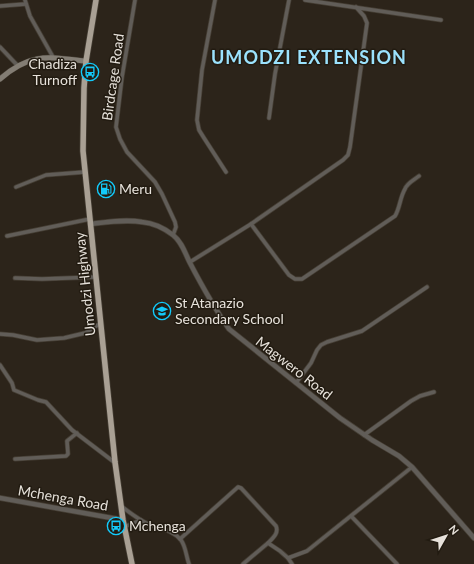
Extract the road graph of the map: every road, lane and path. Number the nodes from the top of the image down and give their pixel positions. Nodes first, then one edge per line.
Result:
1 (96, 0) edge
2 (135, 0) edge
3 (215, 0) edge
4 (289, 0) edge
5 (306, 0) edge
6 (25, 2) edge
7 (0, 6) edge
8 (356, 7) junction
9 (441, 20) dead end
10 (0, 47) edge
11 (53, 57) junction
12 (86, 62) junction
13 (18, 66) junction
14 (0, 79) edge
15 (269, 118) dead end
16 (85, 172) junction
17 (226, 172) dead end
18 (419, 176) dead end
19 (16, 187) dead end
20 (90, 222) junction
21 (251, 224) junction
22 (173, 235) junction
23 (8, 236) dead end
24 (190, 262) junction
25 (96, 277) junction
26 (15, 278) dead end
27 (427, 287) dead end
28 (101, 323) junction
29 (0, 334) edge
30 (0, 365) edge
31 (296, 383) junction
32 (434, 392) dead end
33 (77, 433) junction
34 (364, 435) junction
35 (15, 459) dead end
36 (115, 462) junction
37 (412, 467) junction
38 (0, 498) edge
39 (121, 506) junction
40 (351, 516) junction
41 (123, 520) junction
42 (141, 520) junction
43 (124, 527) junction
44 (474, 529) edge
45 (469, 532) junction
46 (474, 538) edge
47 (180, 539) junction
48 (268, 543) junction
49 (288, 558) junction
50 (132, 564) edge
51 (189, 564) edge
52 (243, 564) edge
53 (292, 564) edge
54 (397, 564) edge

1 - 12 highway, Umodzi Highway
2 - 22 street, Birdcage Road
3 - 17 street
4 - 15 street
5 - 8 street
6 - 7 street
6 - 11 street
8 - 9 street
8 - 21 street
10 - 13 street
11 - 12 main road
11 - 13 main road
12 - 16 highway, Umodzi Highway
13 - 14 main road
16 - 19 street
16 - 20 highway, Umodzi Highway
18 - 21 street
20 - 22 street, Magwero Road
20 - 23 street
20 - 25 highway, Umodzi Highway
21 - 24 street
22 - 24 street, Magwero Road
24 - 31 street, Magwero Road
25 - 26 street
25 - 28 highway, Umodzi Highway
27 - 31 street
28 - 29 street
28 - 36 highway, Umodzi Highway
30 - 33 street
31 - 34 street, Magwero Road
32 - 34 street
33 - 35 street
33 - 36 street
34 - 37 street, Magwero Road
36 - 39 highway, Umodzi Highway
37 - 40 street
37 - 45 street, Magwero Road
38 - 41 street, Mchenga Road
39 - 41 highway, Umodzi Highway
39 - 42 street
40 - 49 street
40 - 54 street
41 - 43 highway, Umodzi Highway
42 - 43 street
42 - 47 street
43 - 50 highway, Umodzi Highway
44 - 45 street
45 - 46 street, Magwero Road
47 - 48 street
47 - 51 street
48 - 49 street
48 - 52 street
49 - 53 street

